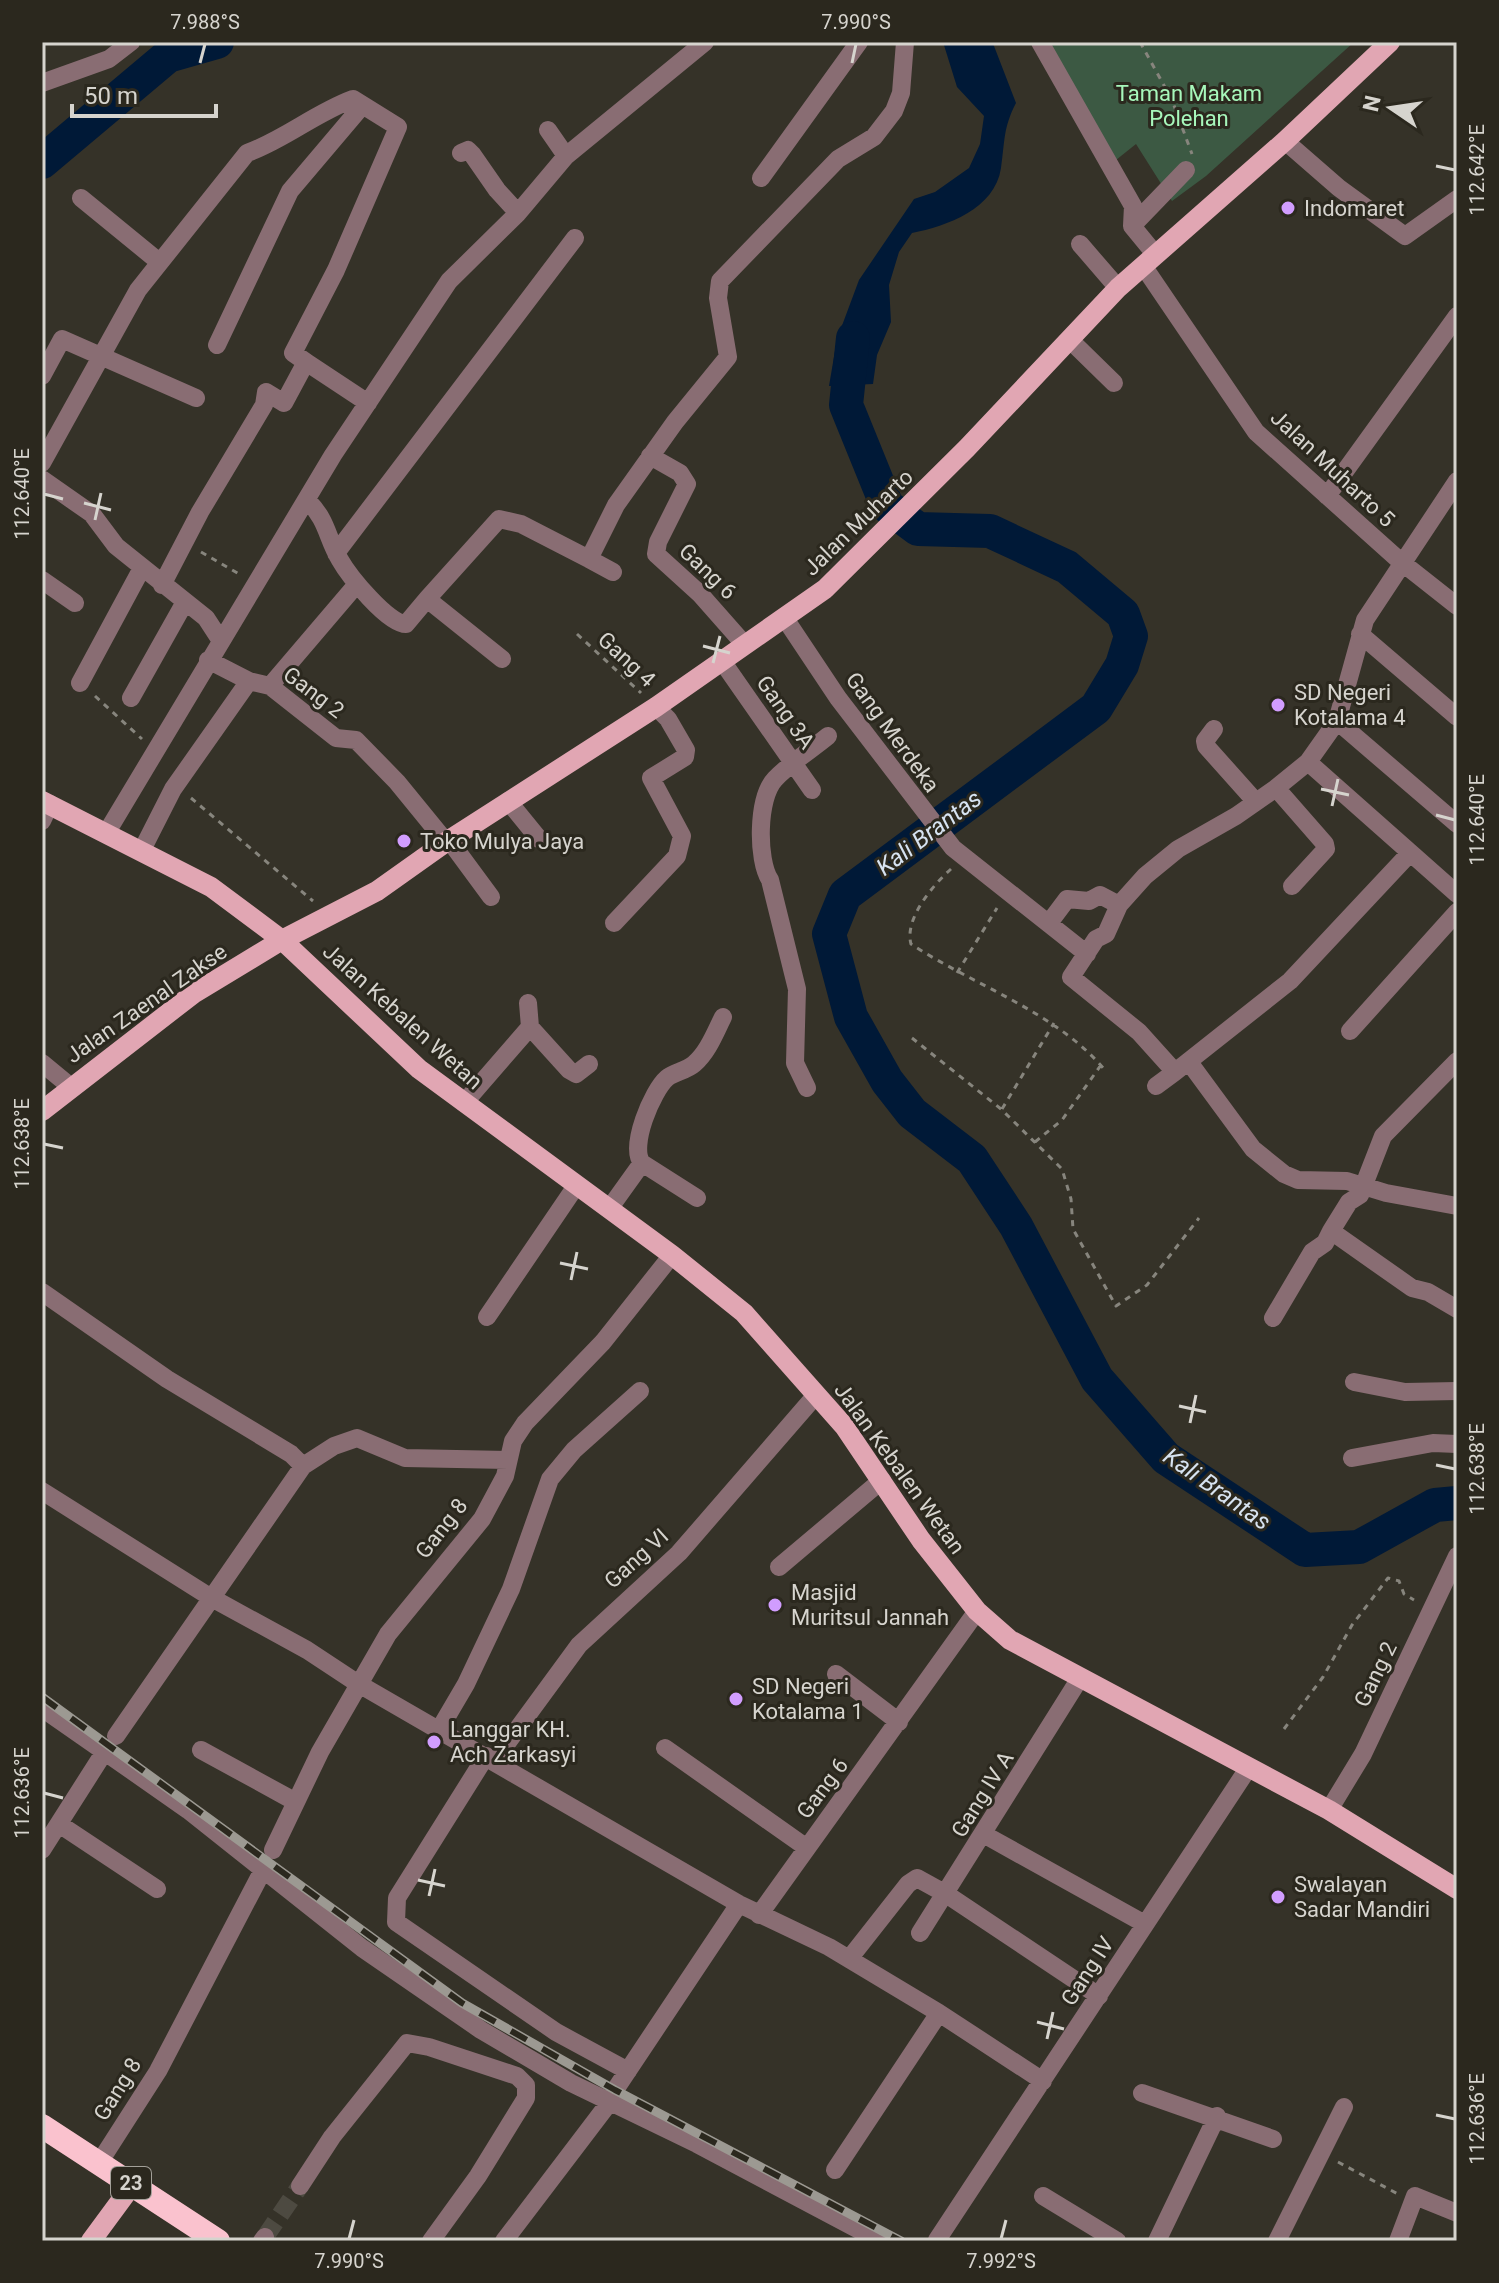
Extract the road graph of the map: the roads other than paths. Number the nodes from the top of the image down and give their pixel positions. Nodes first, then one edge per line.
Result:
1 (131, 42) edge
2 (705, 42) edge
3 (859, 42) edge
4 (905, 42) edge
5 (1040, 42) edge
6 (1390, 42) edge
7 (42, 83) edge
8 (362, 106) junction
9 (548, 130) dead end
10 (1285, 141) junction
11 (461, 153) dead end
12 (566, 156) junction
13 (1186, 170) road end
14 (761, 178) dead end
15 (81, 198) dead end
16 (1457, 199) edge
17 (518, 213) junction
18 (1132, 226) junction
19 (575, 238) dead end
20 (1080, 244) dead end
21 (1150, 260) junction
22 (158, 261) junction
23 (1118, 288) junction
24 (1457, 316) edge
25 (1070, 340) junction
26 (217, 345) dead end
27 (100, 357) junction
28 (306, 362) junction
29 (42, 376) edge
30 (1114, 383) dead end
31 (196, 398) dead end
32 (368, 403) junction
33 (650, 456) junction
34 (42, 463) edge
35 (42, 479) edge
36 (1457, 481) edge
37 (1327, 496) junction
38 (307, 500) junction
39 (336, 553) junction
40 (589, 559) junction
41 (1400, 561) junction
42 (142, 568) junction
43 (613, 572) dead end
44 (42, 580) edge
45 (357, 584) junction
46 (162, 585) junction
47 (427, 599) junction
48 (185, 602) junction
49 (75, 603) dead end
50 (1457, 606) edge
51 (784, 617) junction
52 (1360, 634) junction
53 (221, 641) junction
54 (745, 645) junction
55 (502, 659) dead end
56 (208, 660) junction
57 (722, 661) junction
58 (249, 681) junction
59 (80, 683) road end
60 (270, 686) junction
61 (131, 698) dead end
62 (656, 707) junction
63 (1457, 717) edge
64 (1337, 721) junction
65 (1214, 729) dead end
66 (828, 736) dead end
67 (1308, 762) junction
68 (794, 764) junction
69 (1276, 788) junction
70 (812, 790) dead end
71 (508, 801) junction
72 (1256, 802) junction
73 (45, 809) edge
74 (1457, 824) edge
75 (107, 832) junction
76 (539, 839) dead end
77 (448, 841) junction
78 (142, 850) junction
79 (1410, 853) junction
80 (1292, 886) dead end
81 (1457, 894) edge
82 (491, 897) dead end
83 (1119, 905) junction
84 (1457, 912) edge
85 (614, 923) dead end
86 (1049, 923) junction
87 (282, 940) junction
88 (1087, 954) junction
89 (528, 1003) dead end
90 (723, 1017) dead end
91 (530, 1027) junction
92 (1350, 1031) dead end
93 (1457, 1061) edge
94 (42, 1063) edge
95 (589, 1064) dead end
96 (1182, 1067) junction
97 (1156, 1086) dead end
98 (71, 1087) junction
99 (807, 1088) dead end
100 (464, 1103) junction
101 (42, 1110) edge
102 (642, 1163) junction
103 (1363, 1185) junction
104 (576, 1186) junction
105 (697, 1198) dead end
106 (1457, 1206) edge
107 (609, 1209) junction
108 (1331, 1231) junction
109 (672, 1255) junction
110 (42, 1292) edge
111 (1457, 1309) edge
112 (487, 1317) dead end
113 (1273, 1318) dead end
114 (1354, 1382) dead end
115 (640, 1391) dead end
116 (1457, 1391) edge
117 (816, 1395) junction
118 (1457, 1444) edge
119 (1352, 1458) dead end
120 (508, 1460) junction
121 (303, 1466) junction
122 (882, 1480) junction
123 (42, 1491) edge
124 (1457, 1556) edge
125 (779, 1567) dead end
126 (210, 1597) junction
127 (977, 1611) junction
128 (836, 1674) dead end
129 (1080, 1678) junction
130 (357, 1683) junction
131 (42, 1708) edge
132 (899, 1722) junction
133 (439, 1730) junction
134 (110, 1743) junction
135 (665, 1748) dead end
136 (201, 1750) dead end
137 (490, 1759) junction
138 (1249, 1767) junction
139 (296, 1802) junction
140 (1329, 1810) junction
141 (59, 1824) junction
142 (985, 1835) junction
143 (807, 1848) junction
144 (42, 1850) edge
145 (273, 1850) dead end
146 (263, 1870) junction
147 (157, 1889) dead end
148 (1457, 1889) edge
149 (946, 1894) junction
150 (739, 1904) junction
151 (759, 1915) junction
152 (1145, 1924) junction
153 (920, 1933) dead end
154 (849, 1959) junction
155 (1099, 1996) junction
156 (939, 2013) junction
157 (628, 2071) junction
158 (1043, 2081) junction
159 (1142, 2093) dead end
160 (612, 2096) junction
161 (1344, 2107) dead end
162 (1217, 2116) junction
163 (42, 2126) edge
164 (1273, 2139) dead end
165 (99, 2163) junction
166 (835, 2170) dead end
167 (133, 2184) junction
168 (300, 2186) tunnel mouth
169 (1043, 2196) dead end
170 (1457, 2213) edge
171 (937, 2240) edge
172 (91, 2241) edge
173 (218, 2241) edge
174 (431, 2241) edge
175 (504, 2241) edge
176 (880, 2241) edge
177 (1117, 2241) edge
178 (1157, 2241) edge
179 (1277, 2241) edge
180 (1398, 2241) edge

1 - 7 street
2 - 12 street
3 - 14 street
4 - 33 street
5 - 18 street
6 - 10 main road, Jalan Muharto
8 - 22 street
8 - 26 street
8 - 28 street
9 - 12 street
10 - 16 street
10 - 21 main road, Jalan Muharto
11 - 17 street
12 - 17 street
13 - 18 street
15 - 22 street
17 - 32 street
18 - 21 street, Jalan Muharto 5
19 - 39 street
20 - 23 street
21 - 23 main road, Jalan Muharto
21 - 37 street, Jalan Muharto 5
22 - 27 street
23 - 25 main road, Jalan Muharto
24 - 37 street
25 - 30 street
25 - 51 main road, Jalan Muharto
27 - 29 street
27 - 31 street
27 - 34 street
28 - 32 street
28 - 46 street
32 - 38 street
33 - 40 street
33 - 54 street, Gang 6
35 - 42 street
36 - 41 street
37 - 41 street, Jalan Muharto 5
38 - 39 street
38 - 53 street
39 - 45 street
40 - 43 street
40 - 47 street
41 - 50 street, Jalan Muharto 5
41 - 52 street
42 - 46 street
42 - 59 street
44 - 49 street
45 - 47 street
45 - 60 street
46 - 48 street
47 - 55 street
48 - 53 street
48 - 61 street
51 - 54 main road, Jalan Muharto
51 - 86 street, Gang Merdeka
52 - 63 street
52 - 64 street
53 - 56 street
54 - 57 main road, Jalan Muharto
56 - 58 street, Gang 2
56 - 75 street
57 - 62 main road, Jalan Muharto
57 - 68 street, Gang 3A
58 - 60 street, Gang 2
58 - 78 street
60 - 77 street, Gang 2
62 - 71 main road, Jalan Muharto
62 - 85 street
64 - 67 street
64 - 74 street
65 - 72 street
66 - 68 street
67 - 69 street
67 - 79 street
68 - 70 street, Gang 3A
68 - 99 street
69 - 72 street
69 - 80 street
71 - 76 street
71 - 77 main road, Jalan Muharto
72 - 83 street
73 - 75 main road, Jalan Kebalen Wetan
75 - 78 main road, Jalan Kebalen Wetan
77 - 82 street, Gang 2
77 - 87 main road, Jalan Muharto
78 - 87 main road, Jalan Kebalen Wetan
79 - 81 street
79 - 96 street
83 - 86 street
83 - 88 street
84 - 92 street
86 - 88 street, Gang Merdeka
87 - 98 main road, Jalan Zaenal Zakse
87 - 100 main road, Jalan Kebalen Wetan
88 - 96 street
89 - 91 street
90 - 102 street
91 - 95 street
91 - 100 street
93 - 103 street
94 - 98 street
96 - 97 street
96 - 103 street
98 - 101 main road, Jalan Zaenal Zakse
100 - 104 main road, Jalan Kebalen Wetan
102 - 105 street
102 - 107 street
103 - 106 street
103 - 108 street
104 - 107 main road, Jalan Kebalen Wetan
104 - 112 street
107 - 109 main road, Jalan Kebalen Wetan
108 - 111 street
108 - 113 street
109 - 117 main road, Jalan Kebalen Wetan
109 - 120 street, Gang 8
110 - 121 street
114 - 116 street
115 - 133 street
117 - 122 main road, Jalan Kebalen Wetan
117 - 137 street, Gang VI
118 - 119 street
120 - 121 street
120 - 130 street, Gang 8
121 - 126 street
122 - 125 street
122 - 127 main road, Jalan Kebalen Wetan
123 - 126 street
124 - 140 street, Gang 2
126 - 130 street
126 - 134 street
127 - 129 main road, Jalan Kebalen Wetan
127 - 132 street, Gang 6
128 - 132 street
129 - 138 main road, Jalan Kebalen Wetan
129 - 142 street, Gang IV A
130 - 133 street
130 - 139 street, Gang 8
131 - 134 street
132 - 143 street, Gang 6
133 - 137 street
134 - 141 street
134 - 146 street
135 - 143 street
136 - 139 street
137 - 150 street
137 - 157 street, Gang VI
138 - 140 main road, Jalan Kebalen Wetan
138 - 152 street, Gang IV
139 - 145 street, Gang 8
140 - 148 main road, Jalan Kebalen Wetan
141 - 144 street
141 - 147 street
142 - 149 street, Gang IV A
142 - 152 street
143 - 151 street, Gang 6
146 - 160 street
146 - 165 street, Gang 8
149 - 153 street, Gang IV A
149 - 154 street
149 - 155 street
150 - 151 street
150 - 157 street
151 - 154 street
152 - 155 street, Gang IV
154 - 156 street
155 - 158 street, Gang IV
156 - 158 street
156 - 166 street
157 - 160 street
158 - 171 street, Gang IV
159 - 162 street
160 - 175 street
160 - 176 street
161 - 179 street
162 - 164 street
162 - 178 street
163 - 165 highway, 23
165 - 167 highway, 23
167 - 172 main road
167 - 173 highway, 23
168 - 174 street
169 - 177 street
170 - 180 street

